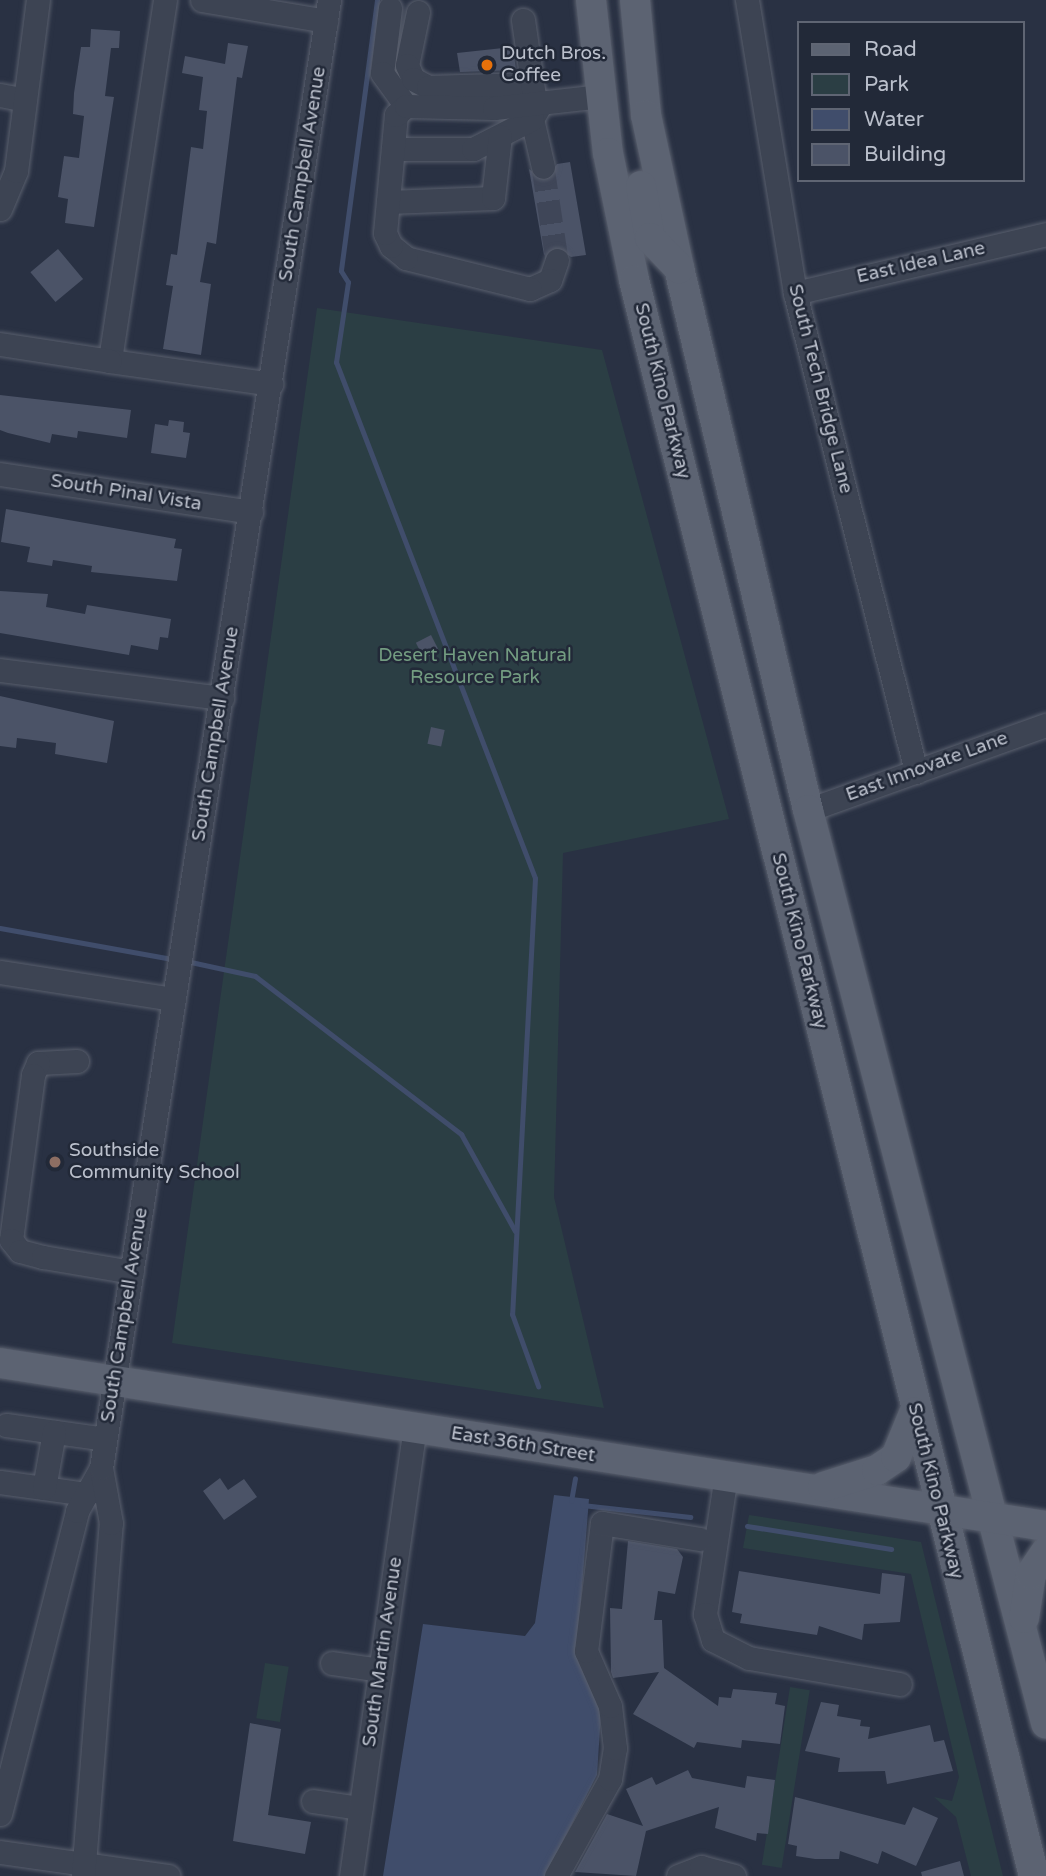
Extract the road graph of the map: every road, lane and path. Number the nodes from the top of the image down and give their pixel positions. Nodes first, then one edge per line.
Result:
1 (38, 0) edge
2 (165, 0) edge
3 (202, 0) edge
4 (591, 0) edge
5 (635, 0) edge
6 (747, 0) edge
7 (390, 8) dead end
8 (328, 10) edge
9 (418, 12) dead end
10 (523, 20) dead end
11 (0, 95) edge
12 (601, 96) junction
13 (25, 100) junction
14 (535, 102) junction
15 (406, 106) junction
16 (500, 136) junction
17 (393, 149) junction
18 (543, 167) tunnel mouth
19 (388, 202) junction
20 (3, 216) edge
21 (1046, 234) edge
22 (557, 260) dead end
23 (679, 268) junction
24 (795, 293) junction
25 (0, 344) edge
26 (110, 361) junction
27 (271, 384) junction
28 (0, 474) edge
29 (251, 512) junction
30 (0, 670) edge
31 (222, 698) junction
32 (1046, 725) edge
33 (916, 772) junction
34 (808, 810) junction
35 (0, 972) edge
36 (172, 999) junction
37 (77, 1061) dead end
38 (132, 1272) junction
39 (0, 1363) edge
40 (114, 1380) junction
41 (914, 1409) junction
42 (6, 1425) dead end
43 (415, 1429) junction
44 (54, 1432) junction
45 (106, 1438) junction
46 (101, 1468) junction
47 (726, 1475) junction
48 (0, 1482) edge
49 (44, 1488) junction
50 (810, 1489) junction
51 (87, 1494) junction
52 (939, 1510) junction
53 (991, 1518) junction
54 (1046, 1526) edge
55 (700, 1539) dead end
56 (1046, 1552) edge
57 (1023, 1633) junction
58 (332, 1663) dead end
59 (380, 1670) junction
60 (900, 1684) dead end
61 (1046, 1723) edge
62 (313, 1801) dead end
63 (360, 1808) junction
64 (0, 1814) edge
65 (0, 1852) edge
66 (690, 1867) edge
67 (84, 1869) edge
68 (168, 1876) edge
69 (351, 1876) edge
70 (556, 1876) edge
71 (734, 1876) edge
72 (1034, 1876) edge

1 - 13 street
2 - 26 street
3 - 8 street
4 - 12 main road, South Kino Parkway
5 - 23 main road
6 - 24 street, South Tech Bridge Lane
7 - 15 street
8 - 27 street, South Campbell Avenue
9 - 14 street
10 - 14 street
11 - 13 street
12 - 14 street
12 - 23 main road
12 - 41 main road, South Kino Parkway
13 - 20 street
14 - 15 street
14 - 16 street
14 - 18 street
15 - 17 street
16 - 17 street
16 - 19 street
17 - 19 street
19 - 22 street
21 - 24 street, East Idea Lane
23 - 34 main road
24 - 33 street, South Tech Bridge Lane
25 - 26 street
26 - 27 street
27 - 29 street, South Campbell Avenue
28 - 29 street, South Pinal Vista
29 - 31 street, South Campbell Avenue
30 - 31 street
31 - 36 street, South Campbell Avenue
32 - 33 street, East Innovate Lane
33 - 34 street, East Innovate Lane
34 - 53 main road
35 - 36 street
36 - 38 street, South Campbell Avenue
37 - 38 street
38 - 40 street, South Campbell Avenue
39 - 40 main road, East 36th Street
40 - 43 main road, East 36th Street
40 - 45 street, South Campbell Avenue
41 - 50 main road
41 - 52 main road, South Kino Parkway
42 - 44 street
43 - 47 main road, East 36th Street
43 - 59 street, South Martin Avenue
44 - 45 street
44 - 49 street
45 - 46 street, South Campbell Avenue
46 - 51 street, South Campbell Avenue
46 - 67 street, South Campbell Avenue
47 - 50 main road, East 36th Street
47 - 60 street
48 - 49 street
49 - 51 street
50 - 52 main road, East 36th Street
51 - 64 street, South Campbell Avenue
52 - 53 main road, East 36th Street
52 - 72 main road, South Kino Parkway
53 - 54 main road, East 36th Street
53 - 57 main road
55 - 70 street
56 - 57 main road
57 - 61 main road
58 - 59 street
59 - 63 street, South Martin Avenue
62 - 63 street
63 - 69 street, South Martin Avenue
65 - 67 street
66 - 71 street
67 - 68 street

